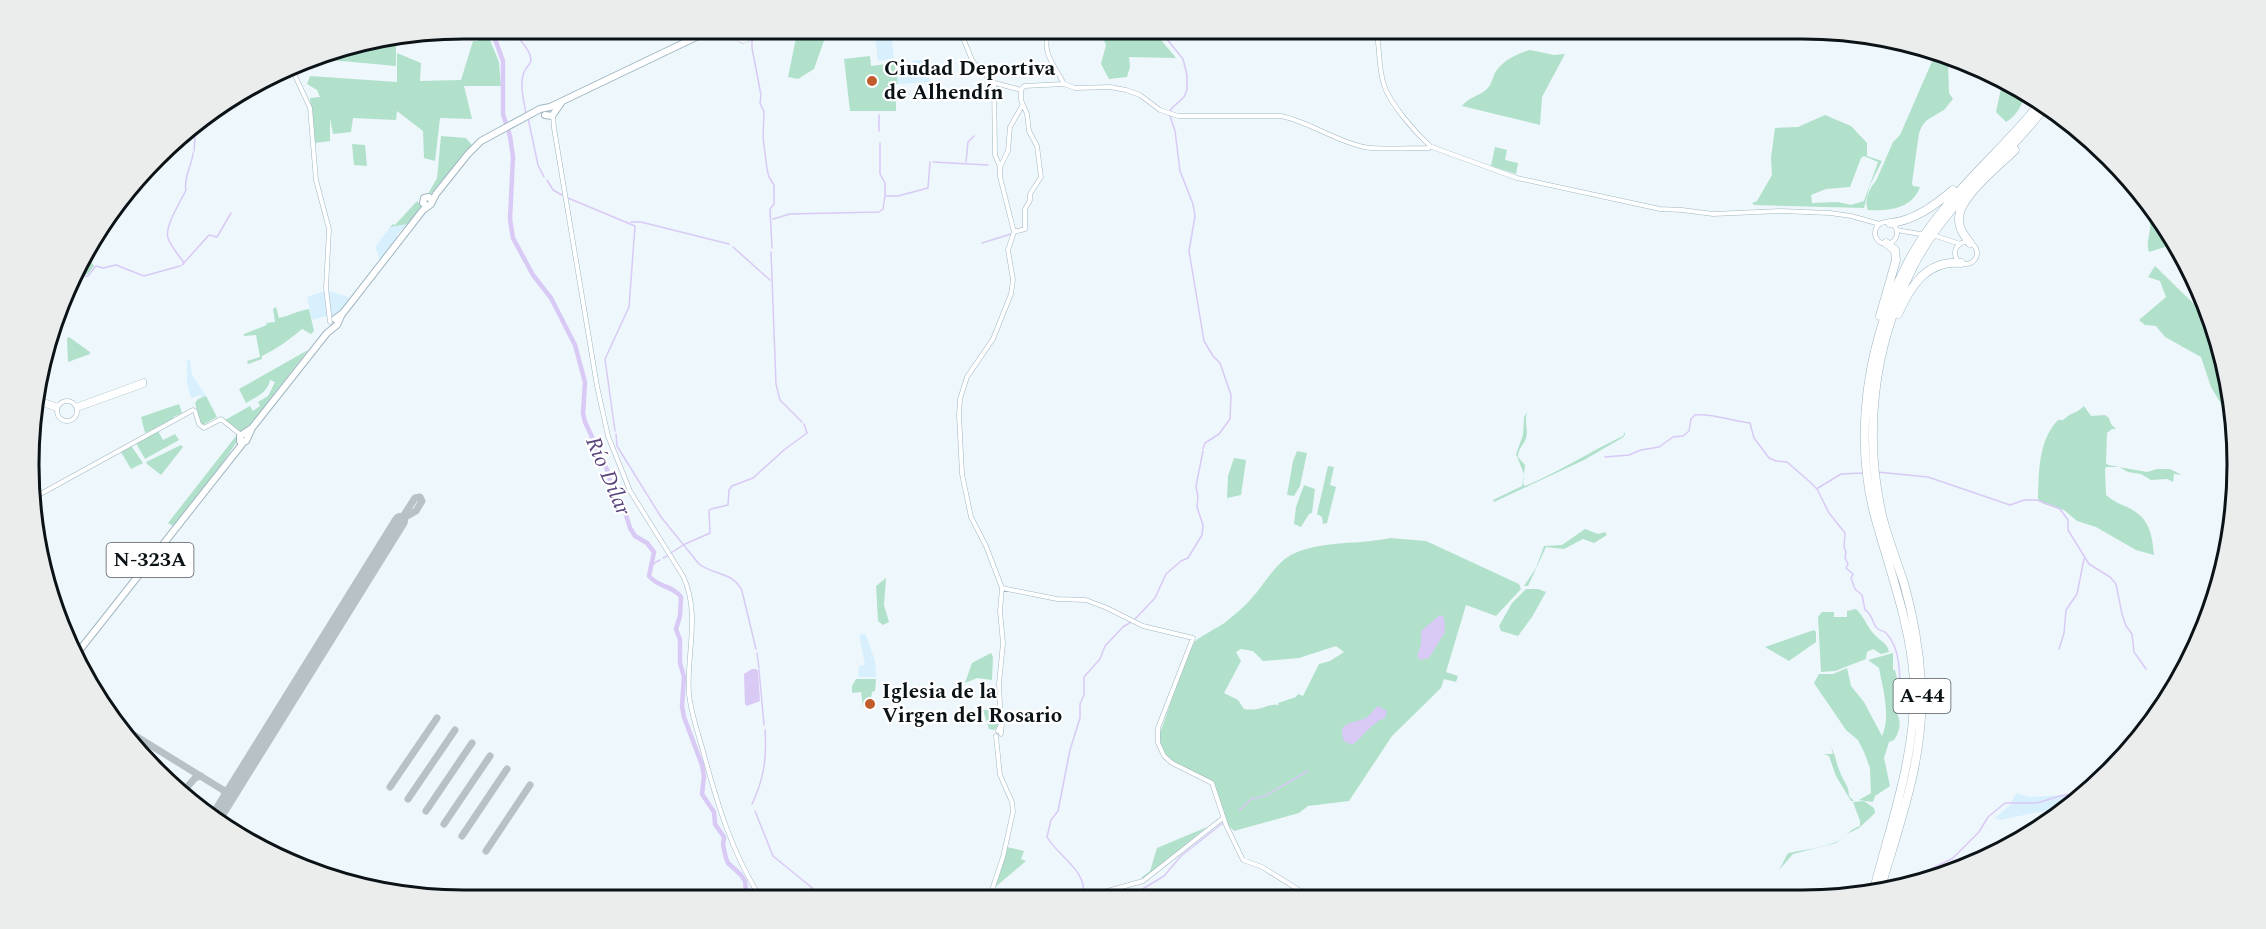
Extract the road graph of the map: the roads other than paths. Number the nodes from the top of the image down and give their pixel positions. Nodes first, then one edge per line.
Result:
1 (692, 39) edge
2 (964, 39) edge
3 (1046, 39) edge
4 (1377, 39) edge
5 (294, 74) edge
6 (994, 82) junction
7 (1064, 84) junction
8 (1021, 90) junction
9 (1023, 106) junction
10 (2035, 109) edge
11 (549, 112) junction
12 (2042, 114) edge
13 (2043, 114) edge
14 (1430, 147) junction
15 (1981, 166) junction
16 (1000, 167) junction
17 (1865, 221) junction
18 (1890, 223) junction
19 (1880, 224) junction
20 (1876, 230) junction
21 (1896, 230) junction
22 (1014, 232) junction
23 (1910, 234) junction
24 (1920, 234) dead end
25 (1936, 236) dead end
26 (1896, 237) junction
27 (1946, 240) junction
28 (1887, 243) junction
29 (1965, 244) junction
30 (1956, 250) junction
31 (1961, 263) junction
32 (333, 322) junction
33 (1872, 386) junction
34 (44, 403) edge
35 (77, 407) junction
36 (57, 408) junction
37 (242, 438) junction
38 (40, 493) edge
39 (1002, 588) junction
40 (81, 648) edge
41 (1223, 818) junction
42 (1878, 883) edge
43 (757, 890) edge
44 (991, 890) edge
45 (1123, 890) edge
46 (1299, 890) edge

1 - 11 main road, N-323A
2 - 6 street
3 - 7 street
4 - 14 street
5 - 32 street
6 - 8 street
6 - 16 street
7 - 8 street
7 - 14 street
8 - 9 street
9 - 16 street
9 - 22 street
10 - 15 highway, A-44
11 - 32 main road, N-323A
11 - 43 street
12 - 33 highway, A-44
13 - 29 highway
14 - 17 street
15 - 18 highway
15 - 33 highway, A-44
16 - 22 street
17 - 19 street
17 - 20 street
18 - 19 street
18 - 21 street
19 - 20 street
20 - 28 street
21 - 23 street
21 - 26 street
22 - 39 street
23 - 24 street
23 - 26 street
25 - 27 street
26 - 28 street
27 - 29 street
27 - 30 street
28 - 33 highway
29 - 30 street
29 - 31 street
30 - 31 street
31 - 33 highway
32 - 37 main road, N-323A
33 - 42 highway, A-44
34 - 36 street
35 - 35 street
35 - 36 street
35 - 36 street
37 - 38 street
37 - 40 main road, N-323A
39 - 41 street
39 - 44 street
41 - 45 street
41 - 46 street

